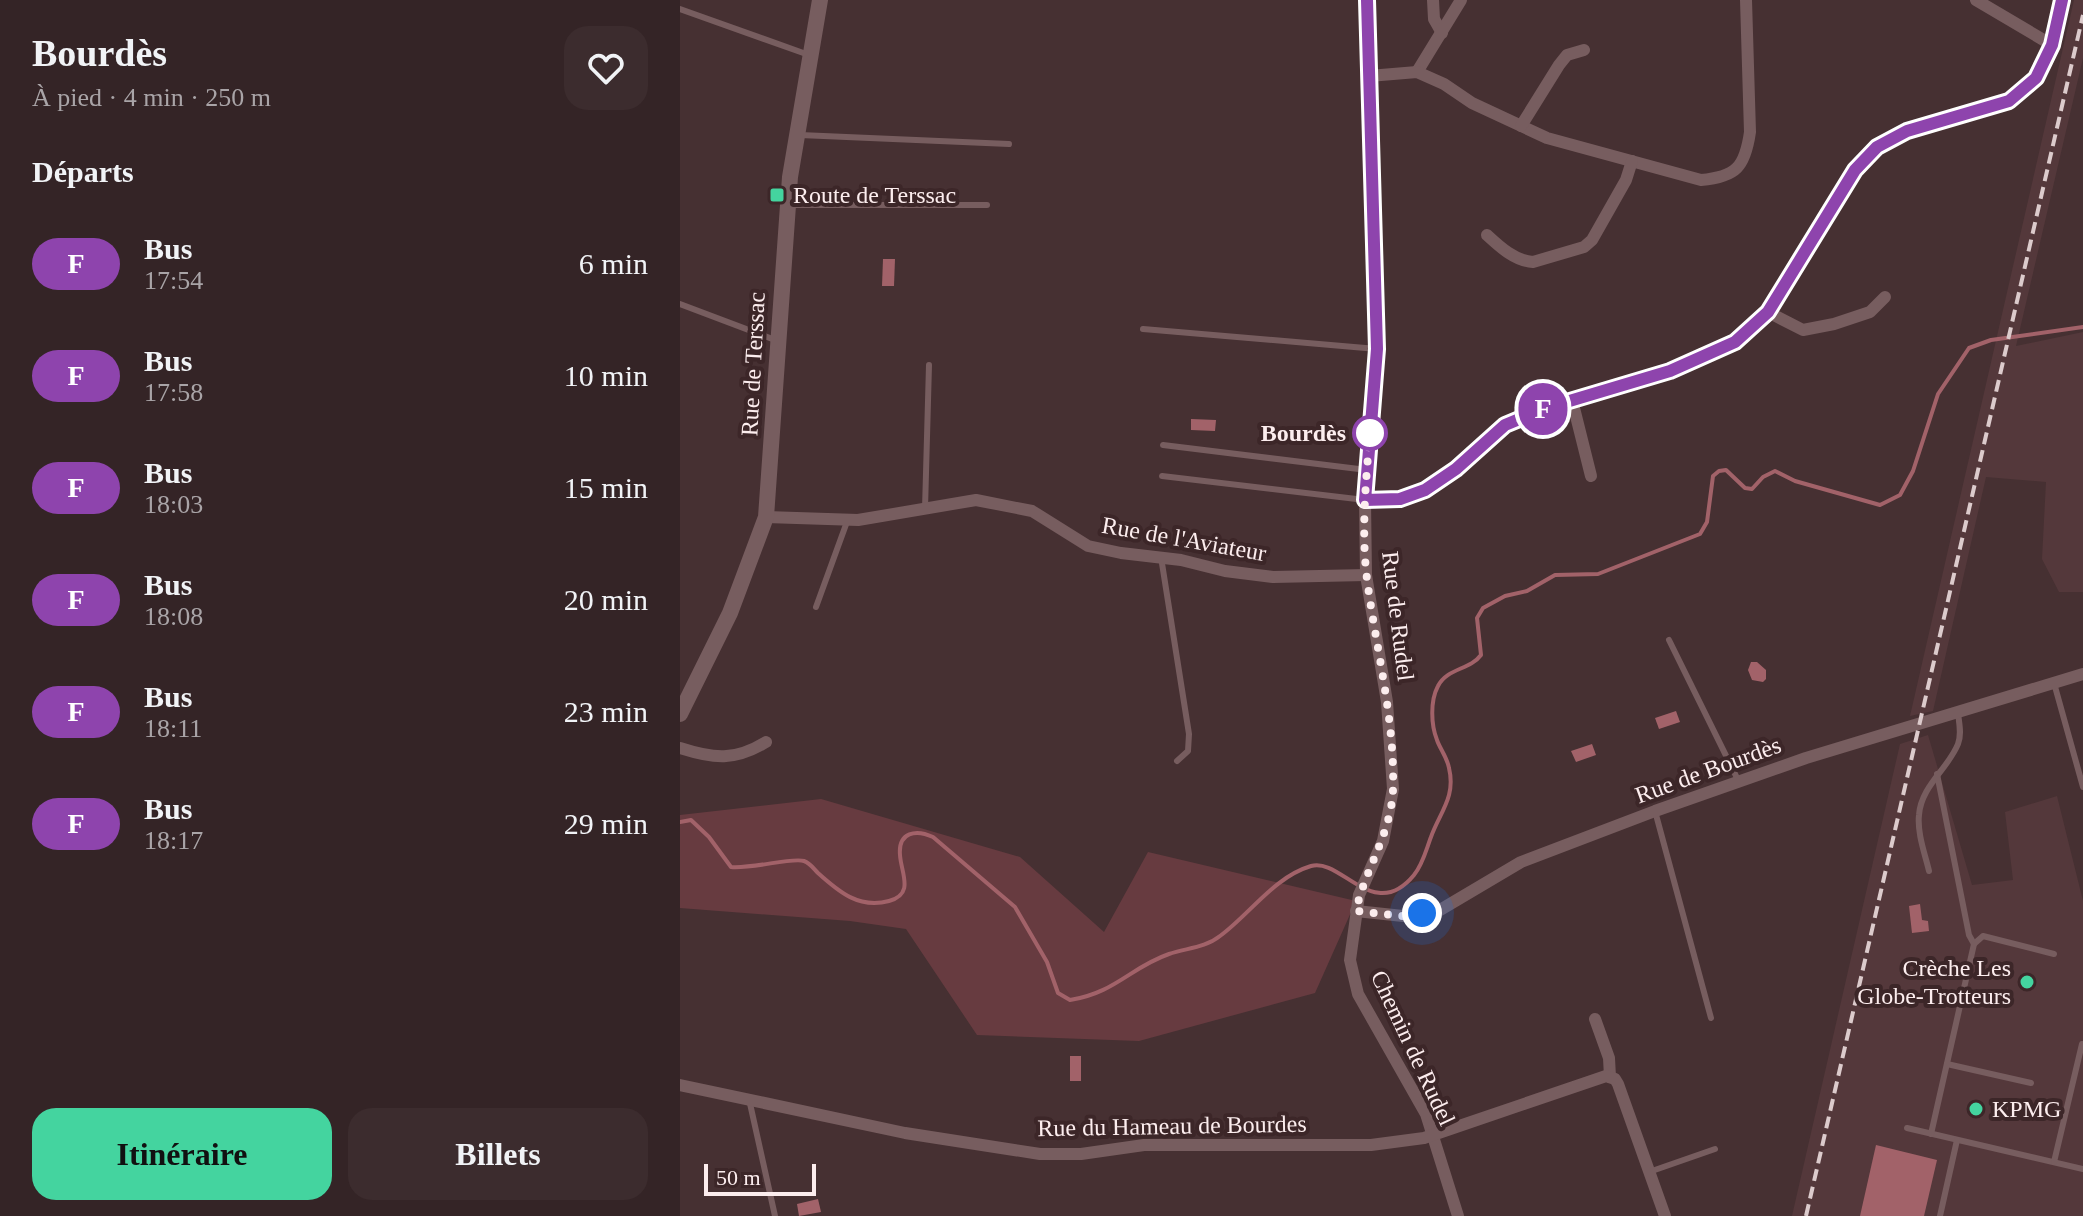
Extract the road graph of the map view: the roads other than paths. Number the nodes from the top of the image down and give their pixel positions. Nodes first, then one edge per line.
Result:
1 (820, 0) edge
2 (1367, 0) edge
3 (1433, 0) edge
4 (1461, 0) edge
5 (1746, 0) edge
6 (1976, 0) edge
7 (2063, 0) edge
8 (680, 9) edge
9 (1442, 33) junction
10 (2052, 45) junction
11 (1584, 50) dead end
12 (809, 55) junction
13 (1417, 72) junction
14 (1369, 76) junction
15 (1521, 126) junction
16 (796, 135) junction
17 (1009, 144) dead end
18 (1632, 161) junction
19 (788, 205) junction
20 (987, 205) dead end
21 (1487, 235) dead end
22 (1885, 297) dead end
23 (680, 304) edge
24 (1768, 312) junction
25 (1143, 329) dead end
26 (779, 341) junction
27 (1377, 349) junction
28 (929, 365) dead end
29 (1572, 400) junction
30 (1163, 445) dead end
31 (1367, 470) junction
32 (1162, 476) dead end
33 (1591, 476) dead end
34 (1365, 500) junction
35 (925, 509) junction
36 (766, 517) junction
37 (848, 519) junction
38 (1161, 557) junction
39 (1366, 575) junction
40 (816, 607) dead end
41 (1669, 640) dead end
42 (2083, 674) edge
43 (2054, 683) junction
44 (1958, 713) junction
45 (680, 714) edge
46 (766, 742) dead end
47 (680, 748) edge
48 (1177, 761) dead end
49 (1937, 774) junction
50 (1739, 782) junction
51 (2083, 787) edge
52 (1655, 811) junction
53 (1929, 871) dead end
54 (1359, 895) joint
55 (1356, 911) junction
56 (1974, 944) junction
57 (2054, 954) dead end
58 (1711, 1018) dead end
59 (1595, 1019) dead end
60 (2082, 1044) edge
61 (1947, 1064) junction
62 (1610, 1077) junction
63 (2031, 1083) dead end
64 (680, 1085) edge
65 (749, 1099) junction
66 (1907, 1128) dead end
67 (1931, 1134) junction
68 (1432, 1137) junction
69 (1957, 1140) junction
70 (1715, 1149) dead end
71 (2054, 1162) junction
72 (2083, 1169) edge
73 (1649, 1172) junction
74 (775, 1216) edge
75 (1458, 1216) edge
76 (1665, 1216) edge
77 (1940, 1216) edge

1 - 12 street, Rue de Terssac
2 - 14 street, Rue de Rudel
3 - 9 street
4 - 9 street
5 - 18 street
6 - 10 street
7 - 10 street
8 - 12 lane
9 - 13 street
10 - 24 street
11 - 15 street
12 - 16 street, Rue de Terssac
13 - 14 street
13 - 15 street
14 - 27 street, Rue de Rudel
15 - 18 street
16 - 17 lane
16 - 19 street, Rue de Terssac
18 - 21 street
19 - 20 lane
19 - 26 street, Rue de Terssac
22 - 24 street
23 - 26 lane
24 - 29 street
25 - 27 lane
26 - 36 street, Rue de Terssac
27 - 31 street, Rue de Rudel
28 - 35 lane
29 - 33 street
29 - 34 street
30 - 31 lane
31 - 34 street, Rue de Rudel
32 - 34 lane
34 - 39 street, Rue de Rudel
35 - 37 street, Rue de l'Aviateur
35 - 38 street, Rue de l'Aviateur
36 - 37 street, Rue de l'Aviateur
36 - 45 street, Rue de Terssac
37 - 40 lane
38 - 39 street, Rue de l'Aviateur
38 - 48 lane
39 - 54 street, Rue de Rudel
41 - 50 lane
42 - 43 street, Rue de Bourdès
43 - 44 street, Rue de Bourdès
43 - 51 lane
44 - 49 lane
44 - 50 street, Rue de Bourdès
46 - 47 street
49 - 53 lane
49 - 56 lane
50 - 52 street, Rue de Bourdès
52 - 55 street, Rue de Bourdès
52 - 58 lane
54 - 55 street, Chemin de Rudel
55 - 68 street, Chemin de Rudel
56 - 57 lane
56 - 61 lane
59 - 62 street
60 - 71 lane
61 - 63 lane
61 - 67 lane
62 - 68 street, Rue du Hameau de Bourdes
62 - 73 street
64 - 65 street, Rue du Hameau de Bourdes
65 - 68 street, Rue du Hameau de Bourdes
65 - 74 lane
66 - 67 lane
67 - 69 lane
68 - 75 street, Chemin de Rudel
69 - 71 lane
69 - 77 lane
70 - 73 lane
71 - 72 lane
73 - 76 street

